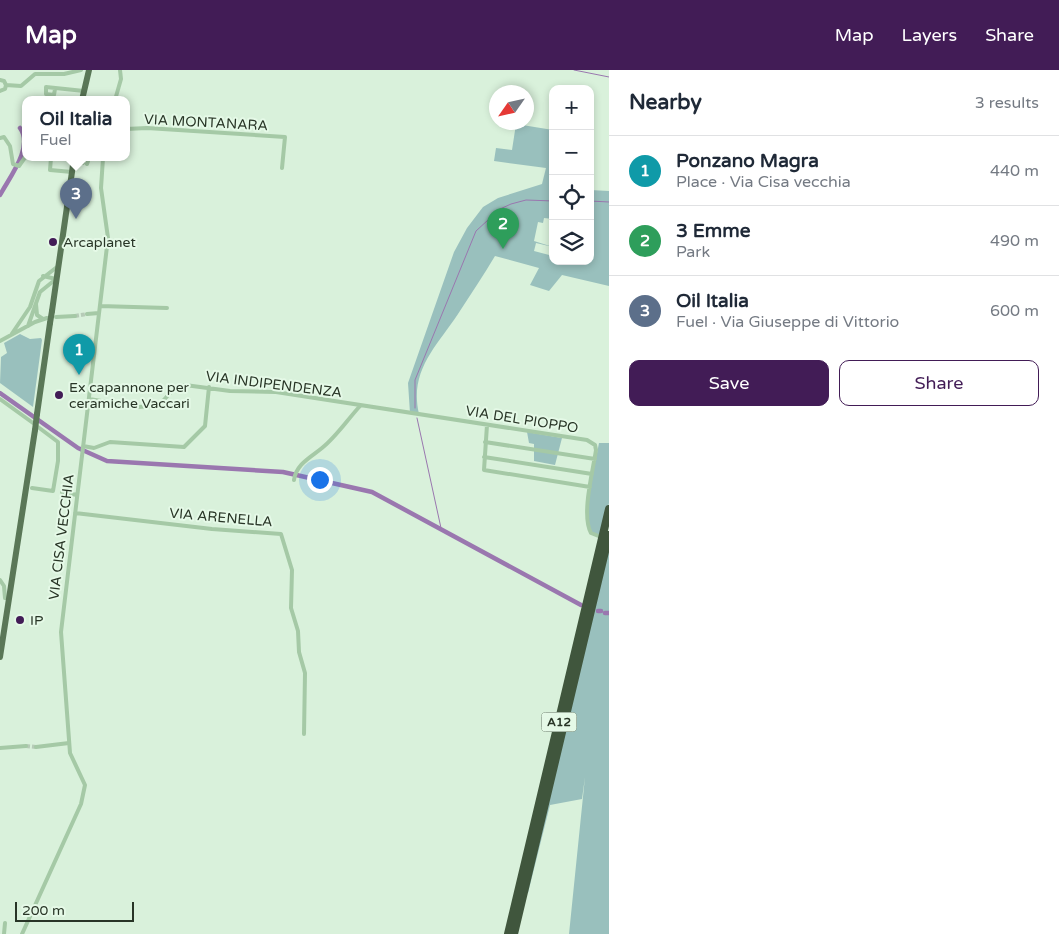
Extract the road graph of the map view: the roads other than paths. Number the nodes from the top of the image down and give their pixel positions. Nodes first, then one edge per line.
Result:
1 (80, 70) edge
2 (89, 70) edge
3 (120, 70) edge
4 (0, 80) edge
5 (6, 86) junction
6 (55, 88) dead end
7 (0, 91) edge
8 (84, 91) junction
9 (83, 96) edge
10 (115, 96) edge
11 (130, 129) edge
12 (0, 138) edge
13 (22, 160) edge
14 (52, 161) edge
15 (81, 161) edge
16 (103, 161) edge
17 (282, 168) dead end
18 (72, 172) junction
19 (58, 266) junction
20 (43, 276) junction
21 (56, 280) junction
22 (46, 287) junction
23 (54, 293) junction
24 (36, 303) junction
25 (100, 306) junction
26 (168, 308) dead end
27 (99, 313) junction
28 (54, 314) junction
29 (87, 314) tunnel mouth
30 (75, 316) tunnel mouth
31 (22, 318) junction
32 (46, 320) junction
33 (28, 326) junction
34 (11, 335) junction
35 (0, 341) edge
36 (209, 387) junction
37 (0, 400) edge
38 (89, 400) junction
39 (360, 406) junction
40 (374, 408) joint
41 (487, 425) junction
42 (35, 427) junction
43 (486, 442) junction
44 (83, 448) junction
45 (484, 457) junction
46 (595, 459) junction
47 (592, 474) junction
48 (295, 477) dead end
49 (590, 487) junction
50 (32, 488) dead end
51 (62, 492) dead end
52 (77, 495) junction
53 (609, 509) edge
54 (75, 513) junction
55 (605, 536) edge
56 (0, 580) edge
57 (9, 598) junction
58 (1, 644) edge
59 (0, 657) edge
60 (304, 734) dead end
61 (69, 743) junction
62 (26, 746) tunnel mouth
63 (36, 747) tunnel mouth
64 (0, 748) edge
65 (5, 922) dead end
66 (4, 934) edge
67 (22, 934) edge
68 (508, 934) edge
69 (514, 934) edge

1 - 5 street
2 - 8 main road
3 - 10 street
4 - 5 street
5 - 7 street
6 - 8 street
8 - 9 main road
11 - 17 street, VIA MONTANARA
12 - 13 street
14 - 18 street
15 - 18 main road
16 - 25 street, VIA CISA VECCHIA
18 - 19 main road
19 - 20 street
19 - 21 main road
20 - 21 street
20 - 31 street
21 - 22 street
21 - 23 main road
22 - 23 street
22 - 24 street
23 - 28 main road
24 - 32 street
24 - 33 street
25 - 26 street
25 - 27 street, VIA CISA VECCHIA
27 - 29 street
27 - 38 street, VIA CISA VECCHIA
28 - 30 street
28 - 32 main road, bridge
31 - 33 street
31 - 34 street
32 - 33 street
32 - 42 main road, bridge
33 - 34 street
34 - 35 street
36 - 38 street, VIA INDIPENDENZA
36 - 39 street, VIA INDIPENDENZA
36 - 44 street
37 - 42 street
38 - 44 street, VIA CISA VECCHIA
39 - 40 street, VIA INDIPENDENZA
39 - 48 street
40 - 41 street, VIA DEL PIOPPO
41 - 43 street
41 - 46 street, VIA DEL PIOPPO
42 - 50 street
42 - 57 main road
43 - 45 street
43 - 46 street
44 - 52 street, VIA CISA VECCHIA
45 - 47 street
45 - 49 street
46 - 47 street
47 - 49 street
49 - 55 street
51 - 52 street
52 - 54 street, VIA CISA VECCHIA
53 - 68 highway, A12
54 - 60 street, VIA ARENELLA
54 - 61 street, VIA CISA VECCHIA
55 - 69 highway, A12
56 - 57 street
57 - 58 main road
58 - 59 main road
61 - 63 street
61 - 67 street, VIA CISA VECCHIA
62 - 64 street
65 - 66 street

